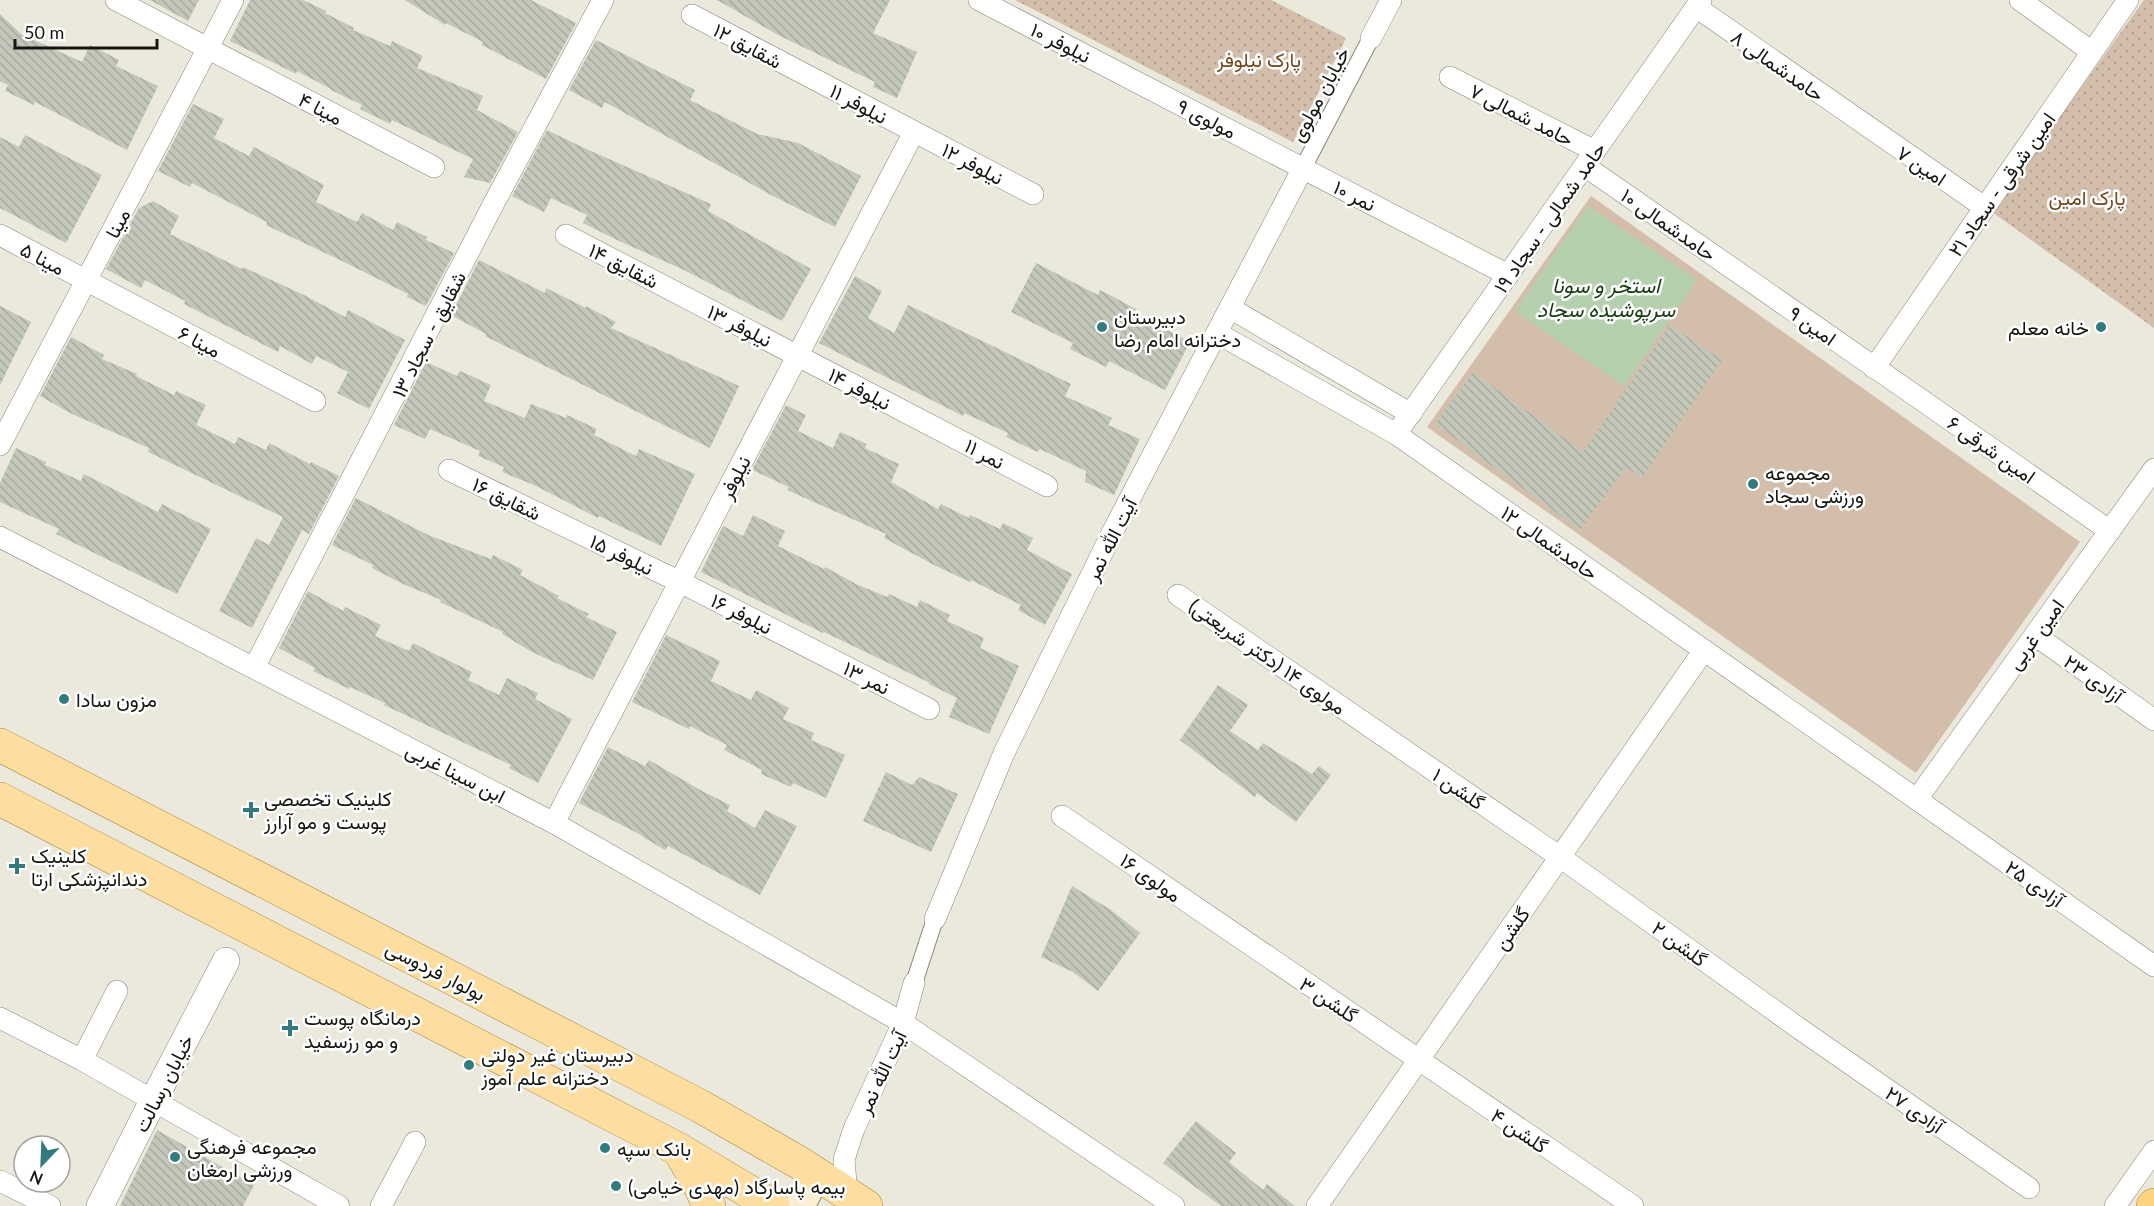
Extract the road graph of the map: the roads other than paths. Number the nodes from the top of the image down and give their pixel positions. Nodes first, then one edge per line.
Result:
1 (116, 0) edge
2 (233, 0) edge
3 (603, 0) edge
4 (979, 0) edge
5 (1391, 0) edge
6 (2020, 0) edge
7 (2128, 0) edge
8 (1699, 4) edge
9 (692, 15) dead end
10 (1371, 38) joint
11 (208, 48) junction
12 (2092, 52) junction
13 (1111, 68) joint
14 (803, 74) joint
15 (1449, 77) dead end
16 (1860, 122) joint
17 (914, 132) junction
18 (1590, 158) junction
19 (434, 167) dead end
20 (1303, 168) junction
21 (1033, 194) dead end
22 (1984, 207) junction
23 (0, 235) edge
24 (566, 235) dead end
25 (1508, 275) junction
26 (86, 280) junction
27 (1753, 282) joint
28 (682, 295) joint
29 (1230, 308) junction
30 (1217, 333) junction
31 (798, 355) junction
32 (1874, 368) junction
33 (315, 401) dead end
34 (1411, 414) junction
35 (922, 421) joint
36 (1396, 434) junction
37 (0, 445) edge
38 (449, 470) dead end
39 (2150, 481) edge
40 (1047, 486) dead end
41 (565, 526) joint
42 (2110, 531) junction
43 (0, 537) edge
44 (680, 582) junction
45 (1178, 595) dead end
46 (2035, 635) junction
47 (804, 645) joint
48 (1704, 650) junction
49 (254, 668) junction
50 (929, 709) dead end
51 (1358, 718) joint
52 (2154, 720) edge
53 (0, 745) edge
54 (0, 799) edge
55 (1917, 799) junction
56 (1062, 816) dead end
57 (554, 823) junction
58 (1560, 857) junction
59 (935, 919) joint
60 (1240, 938) joint
61 (226, 960) dead end
62 (2154, 966) edge
63 (914, 983) joint
64 (117, 991) dead end
65 (0, 1018) edge
66 (903, 1023) junction
67 (1800, 1029) joint
68 (82, 1060) junction
69 (1418, 1060) junction
70 (153, 1101) junction
71 (415, 1142) dead end
72 (678, 1149) junction
73 (2154, 1151) edge
74 (831, 1167) junction
75 (0, 1181) edge
76 (2029, 1188) dead end
77 (851, 1202) edge
78 (1627, 1202) edge
79 (50, 1206) edge
80 (100, 1206) edge
81 (339, 1206) edge
82 (381, 1206) edge
83 (709, 1206) edge
84 (773, 1206) edge
85 (799, 1206) edge
86 (1174, 1206) edge
87 (1317, 1206) edge
88 (2115, 1206) edge

1 - 11 street, مینا ۴
2 - 11 street, مینا
3 - 49 street, شقایق - سجاد ۱۳
4 - 13 street, نیلوفر ۱۰
5 - 10 street
6 - 12 street
7 - 12 street, امین شرقی - سجاد ۲۱
8 - 16 street, حامدشمالی ۸
8 - 18 street, حامد شمالی - سجاد ۱۹
9 - 14 street, شقایق ۱۲
10 - 20 street, خیابان مولوی
11 - 19 street, مینا ۴
11 - 26 street, مینا
12 - 22 street, امین شرقی - سجاد ۲۱
13 - 20 street, مولوی ۹
14 - 17 street, نیلوفر ۱۱
15 - 18 street, حامد شمالی ۷
16 - 22 street, امین ۷
17 - 21 street, نیلوفر ۱۲
17 - 31 street, نیلوفر
18 - 25 street, حامد شمالی - سجاد ۱۹
18 - 27 street, حامدشمالی ۱۰
20 - 25 street, نمر ۱۰
20 - 29 street, آیت الله نمر
22 - 32 street, امین شرقی - سجاد ۲۱
23 - 26 street, مینا ۵
24 - 28 street, شقایق ۱۴
25 - 34 street, حامد شمالی - سجاد ۱۹
26 - 33 street, مینا ۶
26 - 37 street, مینا
27 - 32 street, امین ۹
28 - 31 street, نیلوفر ۱۳
29 - 30 street, آیت الله نمر
29 - 34 street
30 - 36 street, حامدشمالی ۱۲
30 - 59 street, آیت الله نمر
31 - 35 street, نیلوفر ۱۴
31 - 44 street, نیلوفر
32 - 42 street, امین شرقی ۶
34 - 36 street, حامد شمالی - سجاد ۱۹
35 - 40 street, نمر ۱۱
36 - 48 street, حامدشمالی ۱۲
38 - 41 street, شقایق ۱۶
39 - 42 street, امین غربی
41 - 44 street, نیلوفر ۱۵
42 - 46 street, امین غربی
43 - 49 street, ابن سینا غربی
44 - 47 street, نیلوفر ۱۶
44 - 57 street, نیلوفر
45 - 51 street, مولوی ۱۴ (دکتر شریعتی)
46 - 52 street, آزادی ۲۳
46 - 55 street, امین غربی
47 - 50 street, نمر ۱۳
48 - 55 street, حامدشمالی ۱۲
48 - 58 street, گلشن
49 - 57 street, ابن سینا غربی
51 - 58 street, گلشن ۱
53 - 74 main road, بولوار فردوسی
54 - 72 main road
55 - 62 street, آزادی ۲۵
56 - 60 street, مولوی ۱۶
57 - 66 street, ابن سینا غربی
58 - 67 street, گلشن ۲
58 - 69 street, گلشن
59 - 63 street
60 - 69 street, گلشن ۳
61 - 70 street, خیابان رسالت
63 - 66 street, آیت الله نمر
64 - 68 street
65 - 68 street
66 - 74 street, آیت الله نمر
66 - 86 street, ابن سینا غربی
67 - 76 street, ۲۷ آزادی
68 - 70 street
69 - 78 street, گلشن ۴
69 - 87 street, گلشن
70 - 80 street, خیابان رسالت
70 - 81 street
71 - 82 street
72 - 83 main road
72 - 84 main road
73 - 88 street
74 - 77 main road, بولوار فردوسی
74 - 85 main road
75 - 79 street

